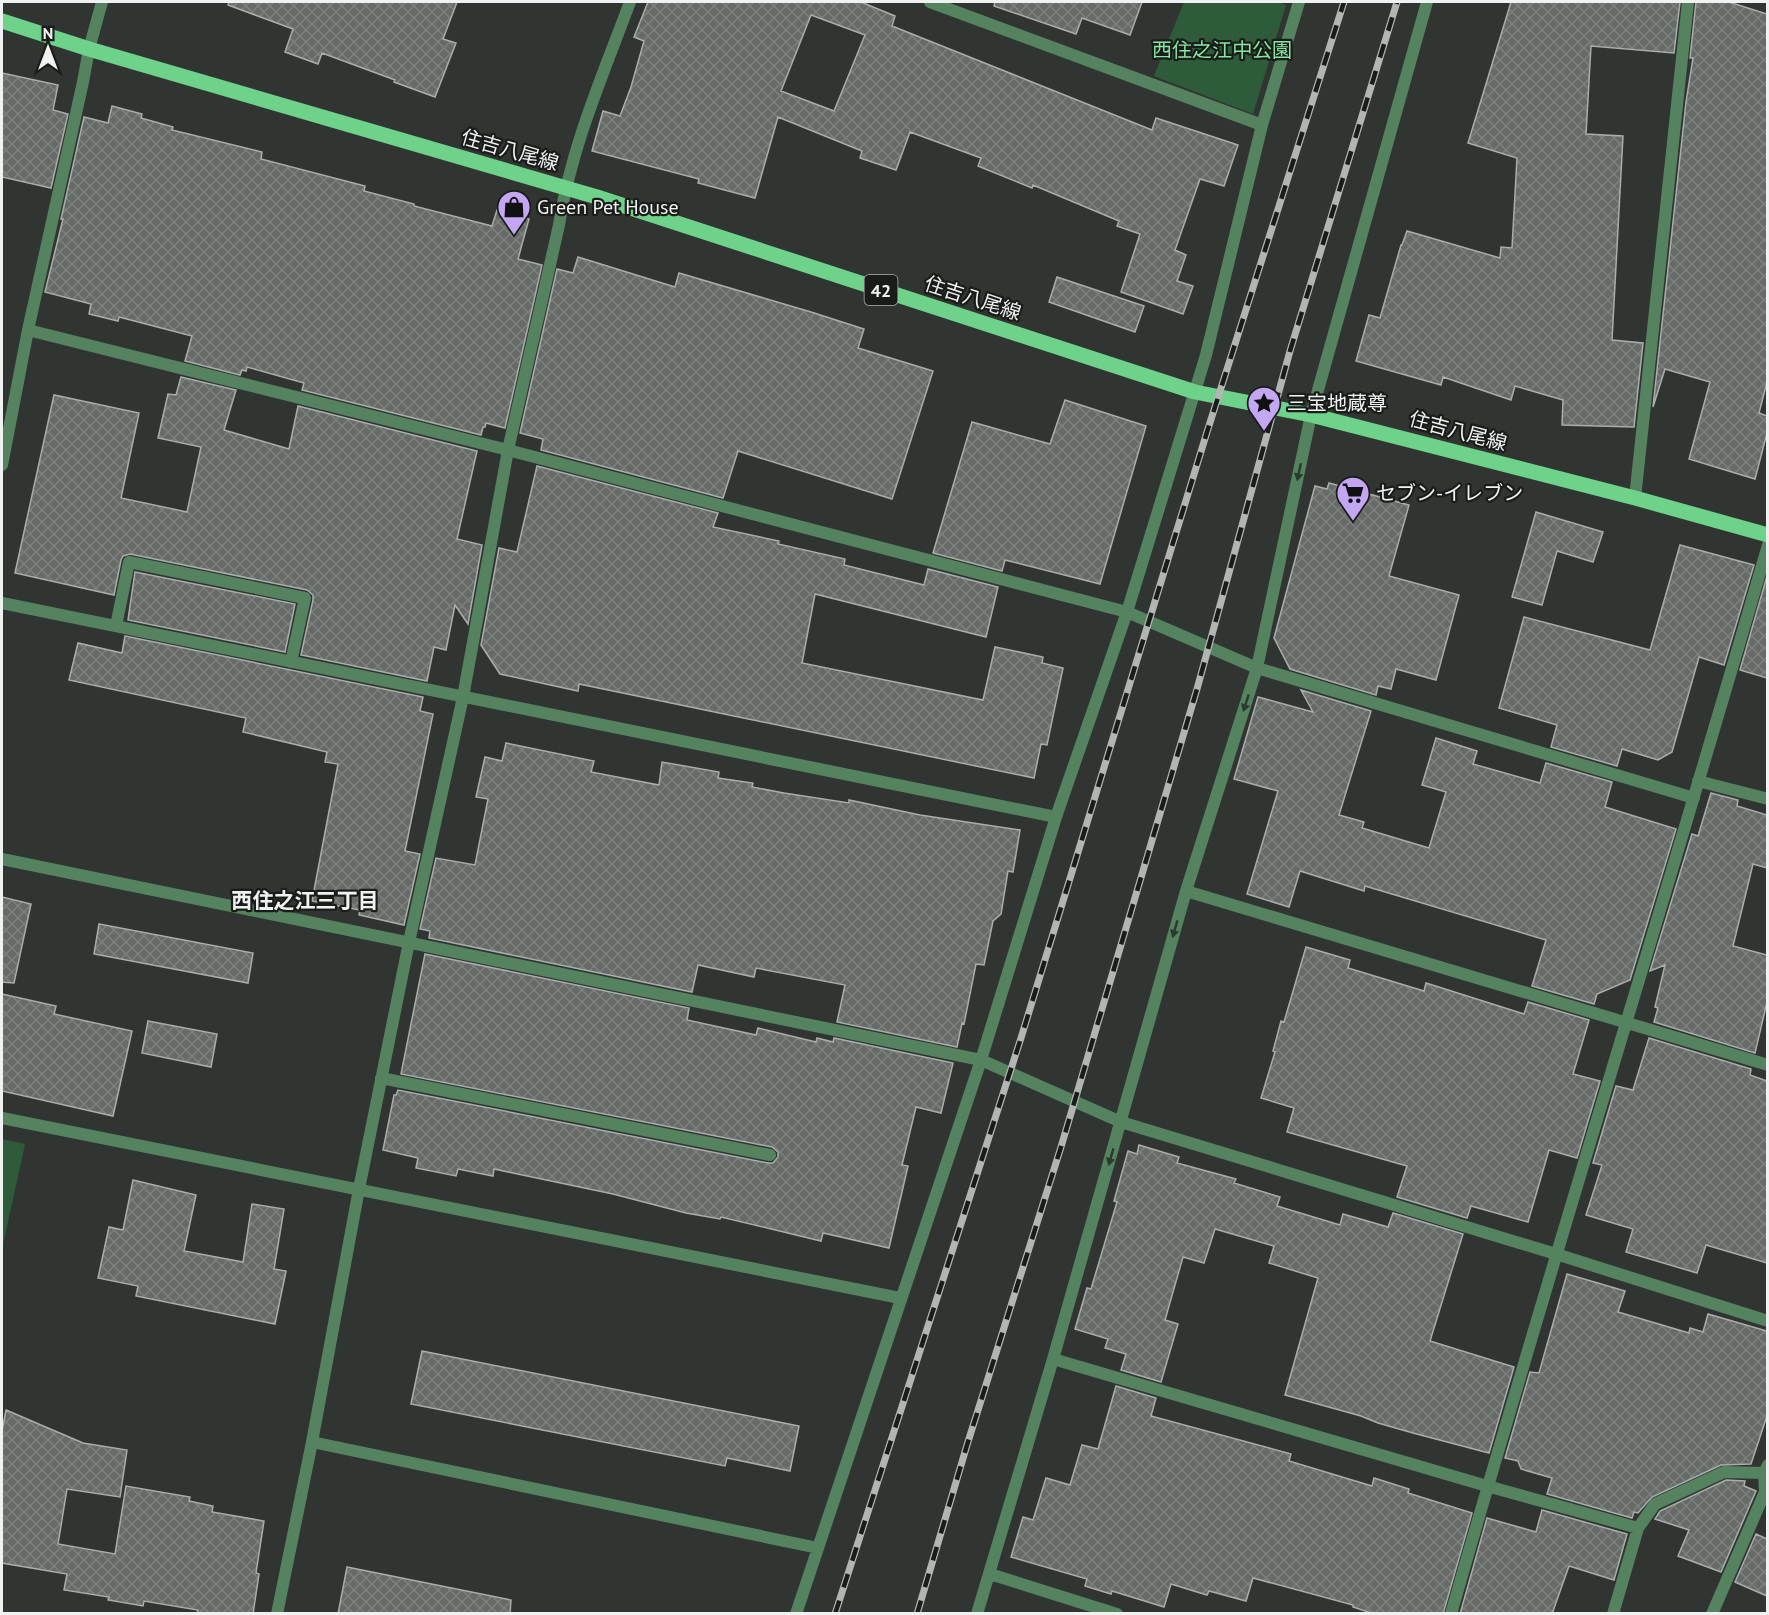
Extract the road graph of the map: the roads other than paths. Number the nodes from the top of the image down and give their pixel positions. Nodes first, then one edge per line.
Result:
1 (102, 2) edge
2 (630, 2) edge
3 (930, 2) edge
4 (1299, 2) edge
5 (1427, 2) edge
6 (1688, 2) edge
7 (2, 21) edge
8 (89, 48) junction
9 (1262, 125) junction
10 (565, 188) junction
11 (28, 330) junction
12 (1195, 392) junction
13 (1311, 415) junction
14 (508, 450) junction
15 (2, 465) edge
16 (1635, 498) junction
17 (1767, 535) edge
18 (1767, 545) edge
19 (2, 603) edge
20 (1127, 612) junction
21 (116, 626) junction
22 (291, 662) junction
23 (1257, 668) junction
24 (463, 697) junction
25 (1698, 781) junction
26 (1694, 798) junction
27 (1767, 799) edge
28 (1056, 817) junction
29 (2, 859) edge
30 (1186, 891) junction
31 (409, 942) junction
32 (1627, 1023) junction
33 (981, 1060) junction
34 (1767, 1065) edge
35 (381, 1078) junction
36 (2, 1118) edge
37 (1121, 1122) junction
38 (771, 1155) dead end
39 (358, 1189) junction
40 (1556, 1254) junction
41 (900, 1298) junction
42 (1767, 1321) edge
43 (1053, 1359) junction
44 (312, 1442) junction
45 (1766, 1469) edge
46 (1487, 1486) junction
47 (1638, 1528) junction
48 (818, 1548) junction
49 (990, 1574) junction
50 (277, 1614) edge
51 (796, 1614) edge
52 (978, 1614) edge
53 (1117, 1614) edge
54 (1451, 1614) edge
55 (1613, 1614) edge
56 (1712, 1614) edge

1 - 8 street
2 - 10 street
3 - 9 street
4 - 9 street
5 - 13 street
6 - 16 street
7 - 8 main road, 住吉八尾線 / 42
8 - 10 main road, 住吉八尾線 / 42
8 - 11 street
9 - 12 street
10 - 12 main road, 住吉八尾線 / 42
10 - 14 street
11 - 14 street
11 - 15 street
12 - 13 main road, 住吉八尾線 / 42
12 - 20 street
13 - 16 main road, 住吉八尾線 / 42
13 -> 23 street
14 - 20 street
14 - 24 street
16 - 17 main road, 住吉八尾線 / 42
18 - 25 street
19 - 21 street
20 - 23 street
20 - 28 street
21 - 22 street
21 - 22 street
22 - 24 street
23 - 26 street
23 -> 30 street
24 - 28 street
24 - 31 street
25 - 26 street
25 - 27 street
26 - 32 street
28 - 33 street
29 - 31 street
30 - 32 street
30 -> 37 street
31 - 33 street
31 - 35 street
32 - 34 street
32 - 40 street
33 - 37 street
33 - 41 street
35 - 38 street
35 - 39 street
36 - 39 street
37 - 40 street
37 -> 43 street
39 - 41 street
39 - 44 street
40 - 42 street
40 - 46 street
41 - 48 street
43 - 46 street
43 - 49 street
44 - 48 street
44 - 50 street
45 - 47 street
45 - 56 street
46 - 47 street
46 - 54 street
47 - 55 street
48 - 51 street
49 - 52 street
49 - 53 street

